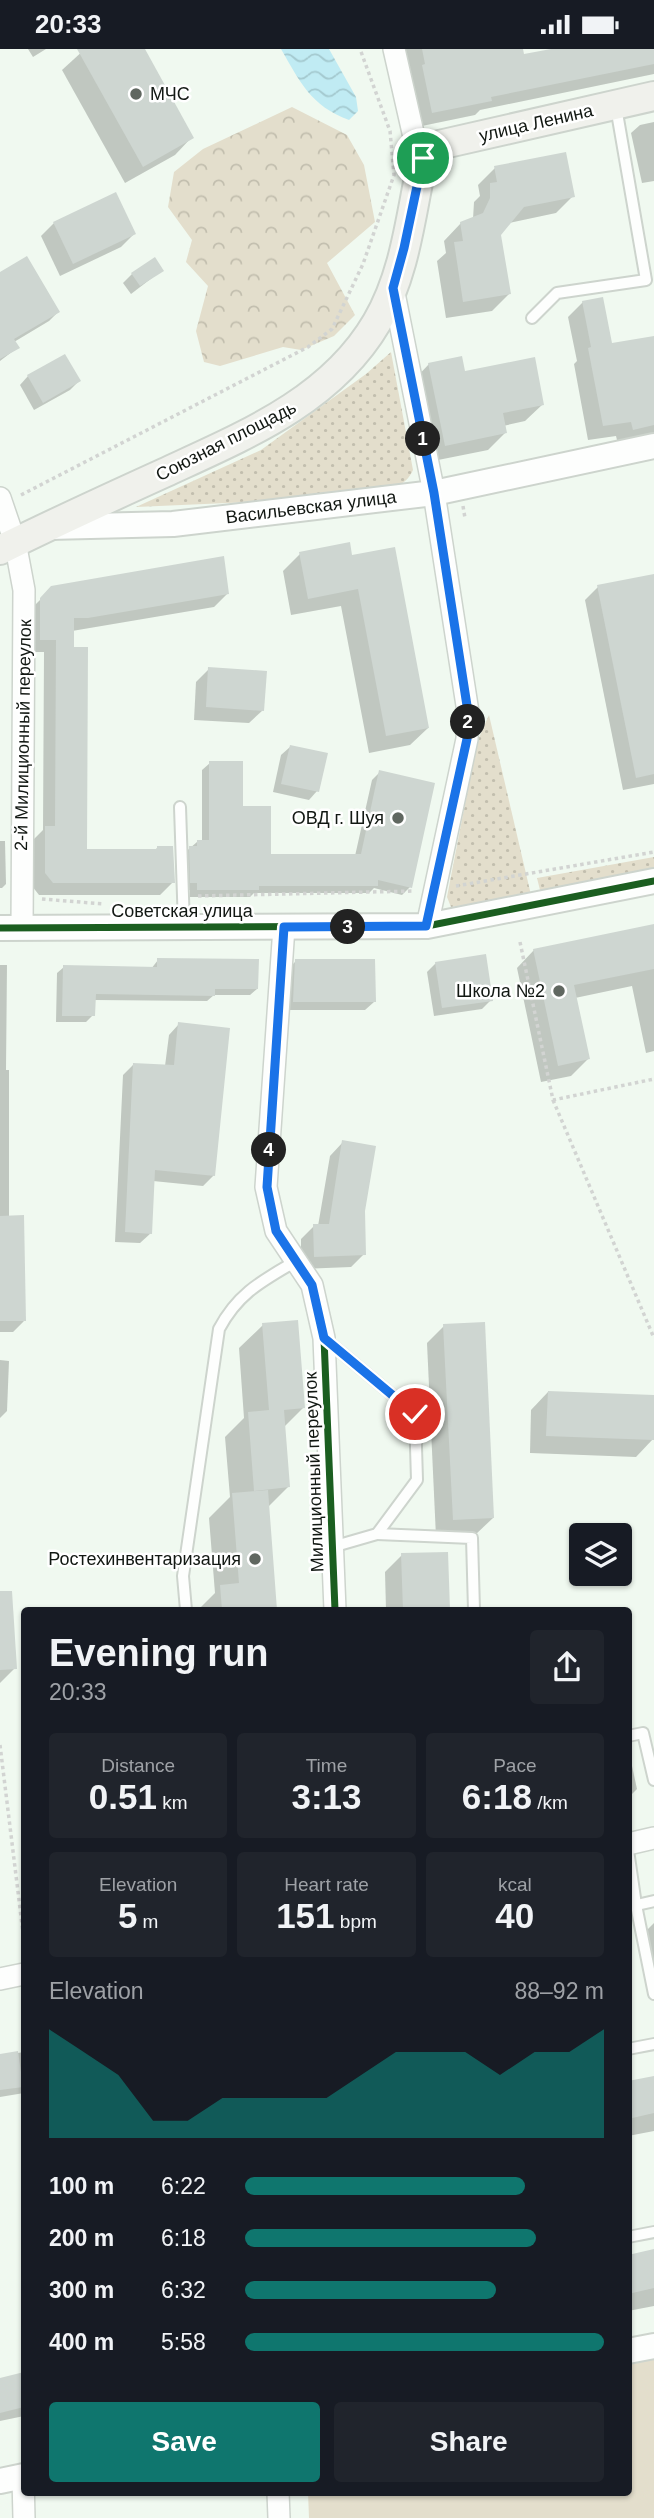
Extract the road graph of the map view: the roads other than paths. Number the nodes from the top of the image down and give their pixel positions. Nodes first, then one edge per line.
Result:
1 (394, 49) edge
2 (654, 96) edge
3 (616, 104) junction
4 (423, 158) junction
5 (393, 288) junction
6 (532, 318) dead end
7 (654, 446) edge
8 (434, 493) junction
9 (1, 501) edge
10 (48, 527) junction
11 (7, 546) edge
12 (180, 807) dead end
13 (654, 881) edge
14 (184, 919) junction
15 (426, 926) junction
16 (284, 927) junction
17 (11, 928) edge
18 (296, 1261) junction
19 (324, 1338) junction
20 (377, 1534) junction
21 (332, 1547) junction
22 (186, 1607) edge
23 (335, 1607) edge
24 (474, 1607) edge
25 (632, 1735) edge
26 (654, 1780) edge
27 (654, 1838) edge
28 (632, 1843) edge
29 (654, 1902) edge
30 (632, 1906) edge
31 (21, 1975) edge
32 (0, 1979) edge
33 (654, 1994) edge
34 (654, 2043) edge
35 (632, 2048) edge
36 (654, 2232) edge
37 (632, 2236) edge
38 (654, 2346) edge
39 (632, 2350) edge
40 (16, 2478) edge
41 (278, 2496) edge
42 (24, 2518) edge
43 (279, 2518) edge

1 - 4 street
2 - 3 main road, улица Ленина
3 - 4 main road, улица Ленина
3 - 6 lane
4 - 5 main road, Союзная площадь
5 - 8 street
5 - 10 main road, Союзная площадь
7 - 8 street, Васильевская улица
8 - 10 street, Васильевская улица
8 - 15 street
9 - 11 street, 2-й Милиционный переулок
10 - 11 main road, Союзная площадь
11 - 17 street, 2-й Милиционный переулок
12 - 14 lane
13 - 15 street, Советская улица
14 - 16 street, Советская улица
14 - 17 street, Советская улица
15 - 16 street, Советская улица
16 - 18 street, Милиционный переулок
18 - 19 street, Милиционный переулок
18 - 22 lane
19 - 20 lane
19 - 21 street, Милиционный переулок
20 - 21 lane
20 - 24 lane
21 - 23 street, Милиционный переулок
25 - 26 lane
27 - 28 street
29 - 30 lane
30 - 33 lane
31 - 32 street
34 - 35 lane
36 - 37 lane
38 - 39 street
40 - 42 street
41 - 43 street

